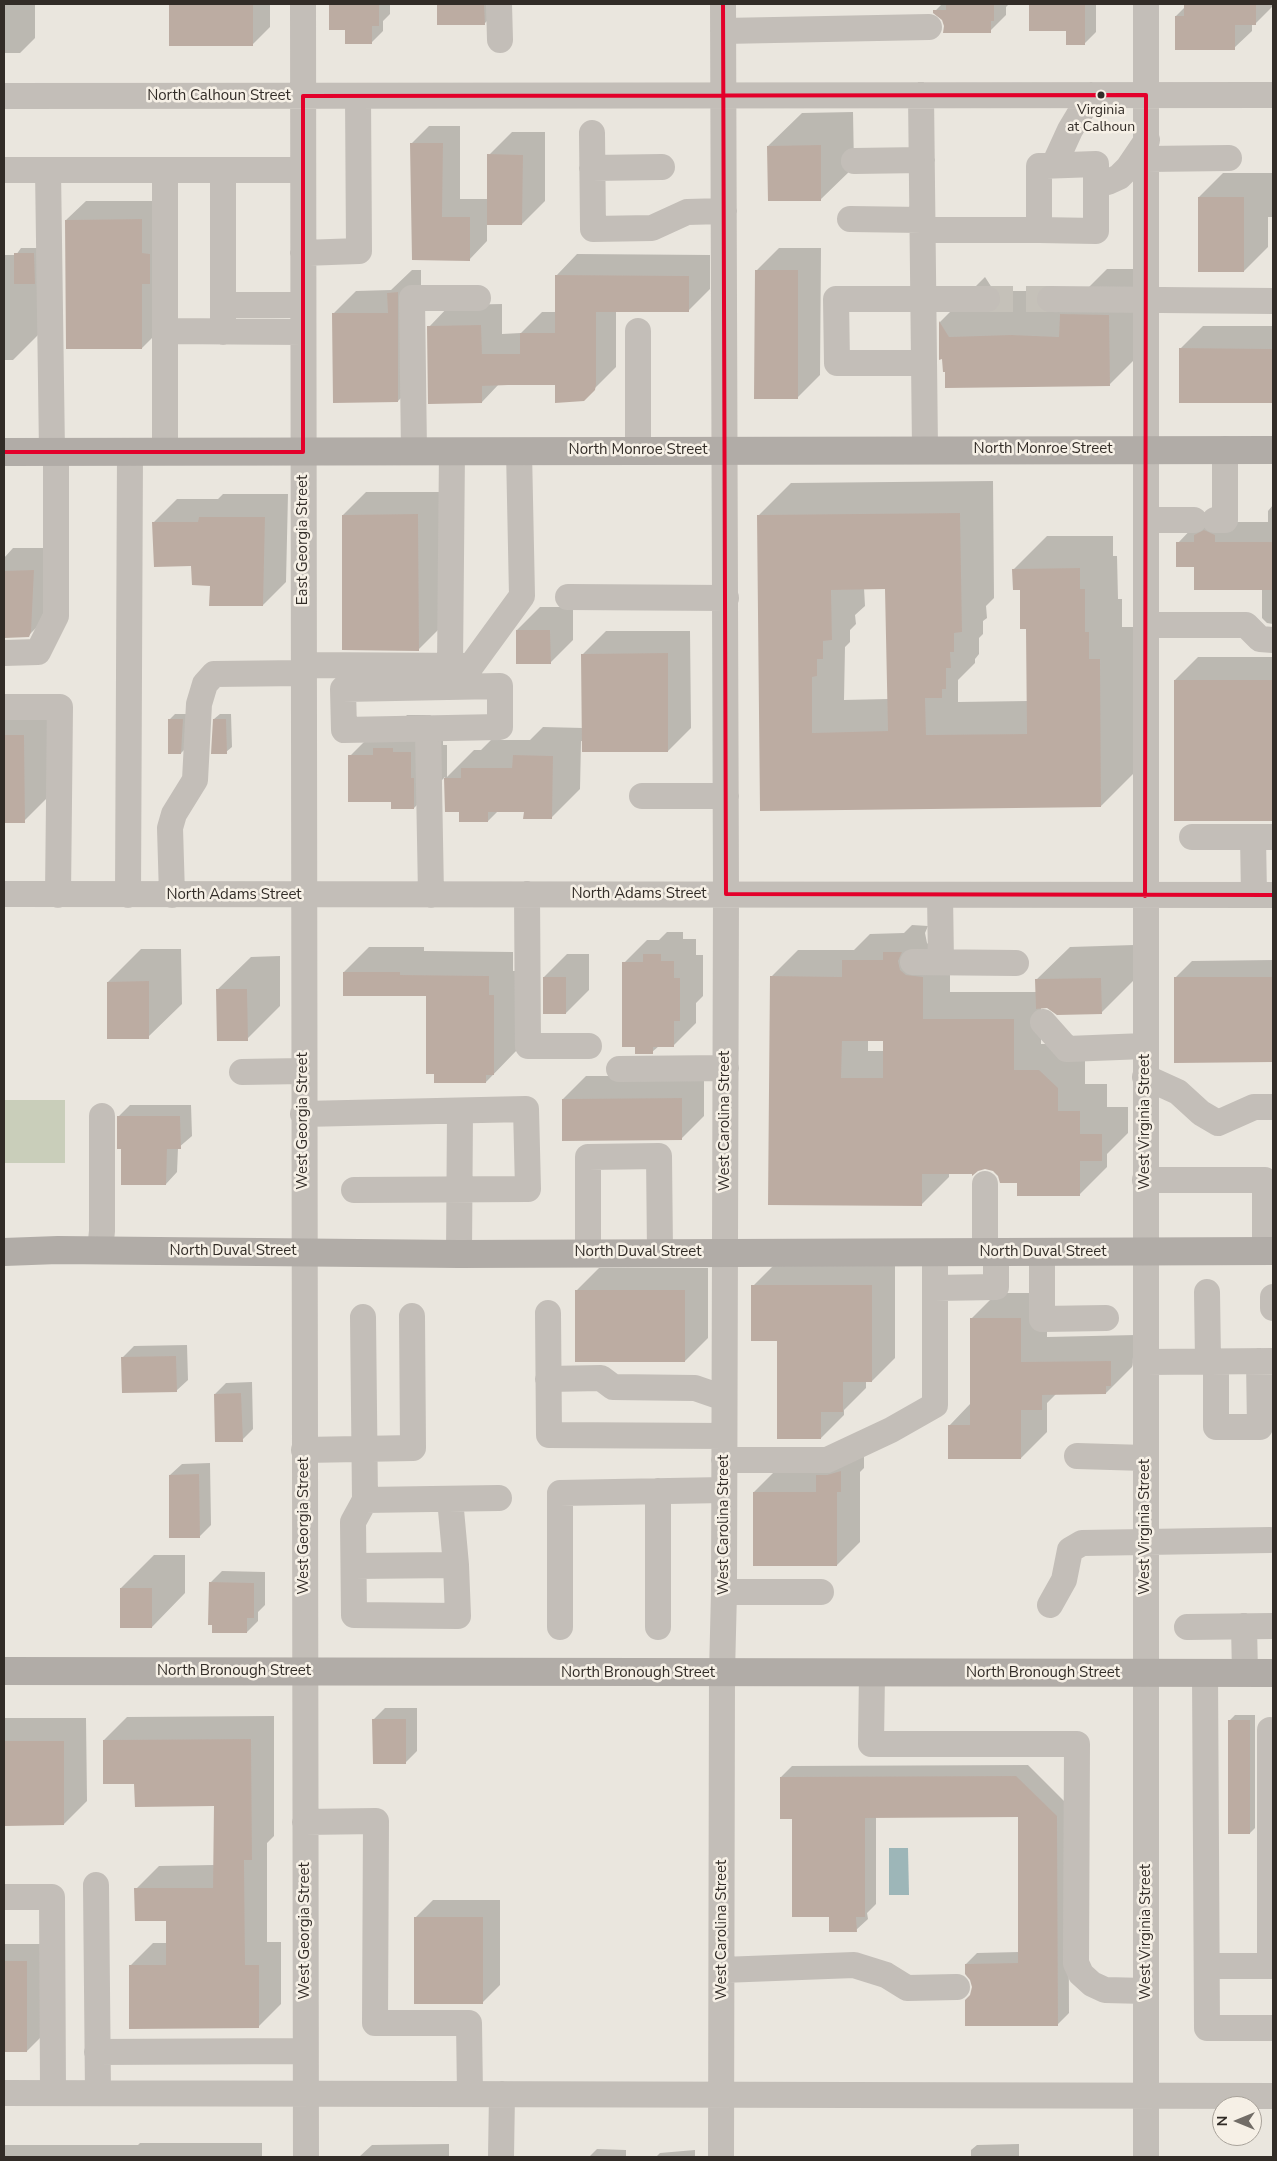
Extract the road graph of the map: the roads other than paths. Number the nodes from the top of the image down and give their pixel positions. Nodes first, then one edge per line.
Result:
1 (302, 4) edge
2 (500, 4) edge
3 (723, 4) edge
4 (1146, 4) edge
5 (929, 27) dead end
6 (723, 31) junction
7 (500, 40) dead end
8 (921, 95) junction
9 (1091, 95) junction
10 (1146, 95) junction
11 (1273, 95) edge
12 (4, 96) edge
13 (302, 96) junction
14 (358, 96) junction
15 (723, 96) junction
16 (592, 133) dead end
17 (1147, 150) junction
18 (1230, 158) dead end
19 (922, 160) junction
20 (854, 161) dead end
21 (1054, 165) junction
22 (662, 167) dead end
23 (592, 168) junction
24 (4, 170) edge
25 (48, 170) junction
26 (165, 170) junction
27 (223, 170) junction
28 (302, 170) junction
29 (1096, 184) junction
30 (724, 211) junction
31 (850, 219) dead end
32 (929, 225) junction
33 (1039, 230) junction
34 (302, 253) junction
35 (478, 298) dead end
36 (923, 298) junction
37 (987, 299) tunnel mouth
38 (1050, 300) tunnel mouth
39 (1147, 300) junction
40 (1273, 301) edge
41 (223, 305) junction
42 (302, 305) junction
43 (165, 331) junction
44 (638, 331) dead end
45 (223, 332) junction
46 (302, 332) junction
47 (924, 363) junction
48 (638, 450) junction
49 (725, 450) junction
50 (925, 450) junction
51 (1147, 450) junction
52 (1224, 450) junction
53 (1273, 450) edge
54 (452, 451) junction
55 (519, 451) junction
56 (4, 452) edge
57 (54, 452) junction
58 (130, 452) junction
59 (165, 452) junction
60 (302, 452) junction
61 (414, 452) junction
62 (1147, 520) junction
63 (568, 597) dead end
64 (726, 598) junction
65 (1146, 625) junction
66 (1273, 640) edge
67 (4, 652) edge
68 (450, 666) junction
69 (303, 669) junction
70 (4, 707) edge
71 (303, 708) junction
72 (343, 708) junction
73 (428, 728) junction
74 (642, 796) dead end
75 (726, 796) junction
76 (1263, 837) edge
77 (1192, 838) dead end
78 (4, 894) edge
79 (527, 894) junction
80 (726, 894) junction
81 (58, 895) junction
82 (128, 895) junction
83 (172, 895) junction
84 (303, 895) junction
85 (430, 895) junction
86 (940, 895) junction
87 (1264, 895) edge
88 (1145, 896) junction
89 (913, 962) dead end
90 (941, 962) junction
91 (1016, 963) dead end
92 (1043, 1022) dead end
93 (589, 1046) dead end
94 (1145, 1046) junction
95 (618, 1068) dead end
96 (726, 1068) junction
97 (303, 1071) junction
98 (242, 1072) dead end
99 (1145, 1077) junction
100 (1273, 1107) edge
101 (460, 1110) junction
102 (303, 1114) junction
103 (102, 1116) dead end
104 (1145, 1180) junction
105 (985, 1184) dead end
106 (460, 1189) junction
107 (354, 1190) dead end
108 (100, 1250) junction
109 (304, 1251) junction
110 (1269, 1251) edge
111 (4, 1252) edge
112 (660, 1252) junction
113 (724, 1252) junction
114 (935, 1252) junction
115 (991, 1252) junction
116 (1042, 1252) junction
117 (1145, 1252) junction
118 (588, 1253) junction
119 (459, 1254) junction
120 (935, 1288) junction
121 (1207, 1292) dead end
122 (1273, 1297) edge
123 (1273, 1308) edge
124 (548, 1313) dead end
125 (412, 1316) dead end
126 (363, 1317) dead end
127 (1106, 1318) dead end
128 (1266, 1361) edge
129 (1145, 1362) junction
130 (1212, 1362) junction
131 (548, 1379) junction
132 (724, 1398) junction
133 (724, 1448) junction
134 (364, 1449) junction
135 (304, 1450) junction
136 (1077, 1456) dead end
137 (1145, 1458) junction
138 (724, 1490) junction
139 (658, 1491) junction
140 (450, 1498) junction
141 (499, 1498) dead end
142 (365, 1500) junction
143 (1270, 1540) dead end
144 (1145, 1543) junction
145 (456, 1565) junction
146 (354, 1566) junction
147 (724, 1592) junction
148 (821, 1592) dead end
149 (1050, 1605) dead end
150 (1244, 1626) junction
151 (1273, 1626) edge
152 (560, 1627) dead end
153 (658, 1627) dead end
154 (1187, 1627) dead end
155 (304, 1670) junction
156 (4, 1671) edge
157 (722, 1673) junction
158 (872, 1673) junction
159 (1145, 1673) junction
160 (1205, 1673) junction
161 (1245, 1673) junction
162 (1273, 1673) edge
163 (1270, 1730) dead end
164 (305, 1822) junction
165 (96, 1885) dead end
166 (4, 1897) edge
167 (1207, 1966) junction
168 (1272, 1966) edge
169 (722, 1970) junction
170 (957, 1987) dead end
171 (1146, 1991) junction
172 (1273, 2028) edge
173 (305, 2051) junction
174 (97, 2052) junction
175 (4, 2093) edge
176 (53, 2094) junction
177 (98, 2094) junction
178 (306, 2094) junction
179 (470, 2094) junction
180 (502, 2094) junction
181 (721, 2095) junction
182 (1146, 2096) junction
183 (1273, 2096) edge
184 (306, 2157) edge
185 (501, 2157) edge
186 (721, 2157) edge
187 (1146, 2157) edge

1 - 13 street, East Georgia Street
2 - 7 street
3 - 6 street, West Carolina Street
4 - 10 street, West Virginia Street
5 - 6 street
6 - 15 street, West Carolina Street
8 - 9 street, North Calhoun Street
8 - 15 street, North Calhoun Street
8 - 19 street
9 - 10 street, North Calhoun Street
9 - 21 street
10 - 11 street, North Calhoun Street
10 - 17 street, West Virginia Street
12 - 13 street, North Calhoun Street
13 - 14 street, North Calhoun Street
13 - 28 street, East Georgia Street
14 - 15 street, North Calhoun Street
14 - 34 street
15 - 30 street, West Carolina Street
16 - 23 street
17 - 18 street
17 - 29 street
17 - 39 street, West Virginia Street
19 - 20 street
19 - 32 street
21 - 29 street
21 - 33 street
22 - 23 street
23 - 30 street
24 - 25 street
25 - 26 street
25 - 57 street
26 - 27 street
26 - 43 street
27 - 28 street
27 - 41 street
28 - 34 street, East Georgia Street
29 - 33 street
30 - 49 street, West Carolina Street
31 - 32 street
32 - 33 street
32 - 36 street
34 - 42 street, East Georgia Street
35 - 61 street
36 - 37 street
36 - 47 street
36 - 47 street
38 - 39 street
39 - 40 street
39 - 51 street, West Virginia Street
41 - 42 street
41 - 45 street
42 - 46 street, East Georgia Street
43 - 45 street
43 - 59 street
44 - 48 street
45 - 46 street
46 - 60 street, East Georgia Street
47 - 50 street
48 - 49 main road, North Monroe Street
48 - 55 main road, North Monroe Street
49 - 50 main road, North Monroe Street
49 - 64 street, West Carolina Street
50 - 51 main road, North Monroe Street
51 - 52 main road, North Monroe Street
51 - 62 street, West Virginia Street
52 - 53 main road, North Monroe Street
52 - 62 street
54 - 55 main road, North Monroe Street
54 - 61 main road, North Monroe Street
54 - 68 street
55 - 68 street
56 - 57 main road, North Monroe Street
57 - 58 main road, North Monroe Street
57 - 67 street
58 - 59 main road, North Monroe Street
58 - 82 street
59 - 60 main road, North Monroe Street
60 - 61 main road, North Monroe Street
60 - 69 street, East Georgia Street
62 - 65 street, West Virginia Street
63 - 64 street
64 - 75 street, West Carolina Street
65 - 66 street
65 - 88 street, West Virginia Street
68 - 69 street
69 - 71 street, East Georgia Street
69 - 83 street
70 - 81 street
71 - 72 street
71 - 84 street, East Georgia Street
72 - 73 street
72 - 73 street
73 - 85 street
74 - 75 street
75 - 80 street, West Carolina Street
76 - 77 street
76 - 87 street
78 - 81 street, North Adams Street
79 - 80 street, North Adams Street
79 - 85 street, North Adams Street
79 - 93 street
80 - 86 street, North Adams Street
80 - 96 street, West Carolina Street
81 - 82 street, North Adams Street
82 - 83 street, North Adams Street
83 - 84 street, North Adams Street
84 - 85 street, North Adams Street
84 - 97 street, West Georgia Street
86 - 88 street, North Adams Street
86 - 90 street
87 - 88 street, North Adams Street
88 - 94 street, West Virginia Street
89 - 90 street
90 - 91 street
92 - 94 street
94 - 99 street, West Virginia Street
95 - 96 street
96 - 113 street, West Carolina Street
97 - 98 street
97 - 102 street, West Georgia Street
99 - 100 street
99 - 104 street, West Virginia Street
101 - 102 street
101 - 106 street
101 - 106 street
102 - 109 street, West Georgia Street
103 - 108 street
104 - 110 street
104 - 117 street, West Virginia Street
105 - 115 street
106 - 107 street
106 - 119 street
108 - 109 main road, North Duval Street
108 - 111 main road, North Duval Street
109 - 119 main road, North Duval Street
109 - 135 street, West Georgia Street
110 - 117 main road, North Duval Street
112 - 113 main road, North Duval Street
112 - 118 main road, North Duval Street
112 - 118 street
113 - 114 main road, North Duval Street
113 - 132 street, West Carolina Street
114 - 115 main road, North Duval Street
114 - 120 street
115 - 116 main road, North Duval Street
115 - 120 street
116 - 117 main road, North Duval Street
116 - 127 street
117 - 129 street, West Virginia Street
118 - 119 main road, North Duval Street
120 - 133 street
121 - 130 street
122 - 123 street
124 - 131 street
125 - 134 street
126 - 134 street
128 - 130 street
128 - 130 street
129 - 130 street
129 - 137 street, West Virginia Street
131 - 132 street
131 - 133 street
132 - 133 street, West Carolina Street
133 - 138 street, West Carolina Street
134 - 135 street
134 - 142 street
135 - 155 street, West Georgia Street
136 - 137 street
137 - 144 street, West Virginia Street
138 - 139 street
138 - 147 street, West Carolina Street
139 - 152 street
139 - 153 street
140 - 141 street
140 - 142 street
140 - 145 street
142 - 146 street
143 - 144 street
144 - 149 street
144 - 159 street, West Virginia Street
145 - 146 street
145 - 146 street
147 - 148 street
147 - 157 street, West Carolina Street
150 - 151 street
150 - 154 street
150 - 161 street
155 - 156 main road, North Bronough Street
155 - 157 main road, North Bronough Street
155 - 164 street, West Georgia Street
157 - 158 main road, North Bronough Street
157 - 169 street, West Carolina Street
158 - 159 main road, North Bronough Street
158 - 171 street
159 - 160 main road, North Bronough Street
159 - 171 street, West Virginia Street
160 - 161 main road, North Bronough Street
160 - 167 street
161 - 162 main road, North Bronough Street
163 - 168 street
164 - 173 street, West Georgia Street
164 - 179 street
165 - 174 street
166 - 176 street
167 - 168 street
167 - 172 street
169 - 170 street
169 - 181 street, West Carolina Street
171 - 182 street, West Virginia Street
173 - 174 street
173 - 178 street, West Georgia Street
174 - 177 street
175 - 176 street
176 - 177 street
177 - 178 street
178 - 179 street
178 - 184 street, West Georgia Street
179 - 180 street
180 - 181 street
180 - 185 street
181 - 182 street
181 - 186 street, West Carolina Street
182 - 183 street
182 - 187 street, West Virginia Street

